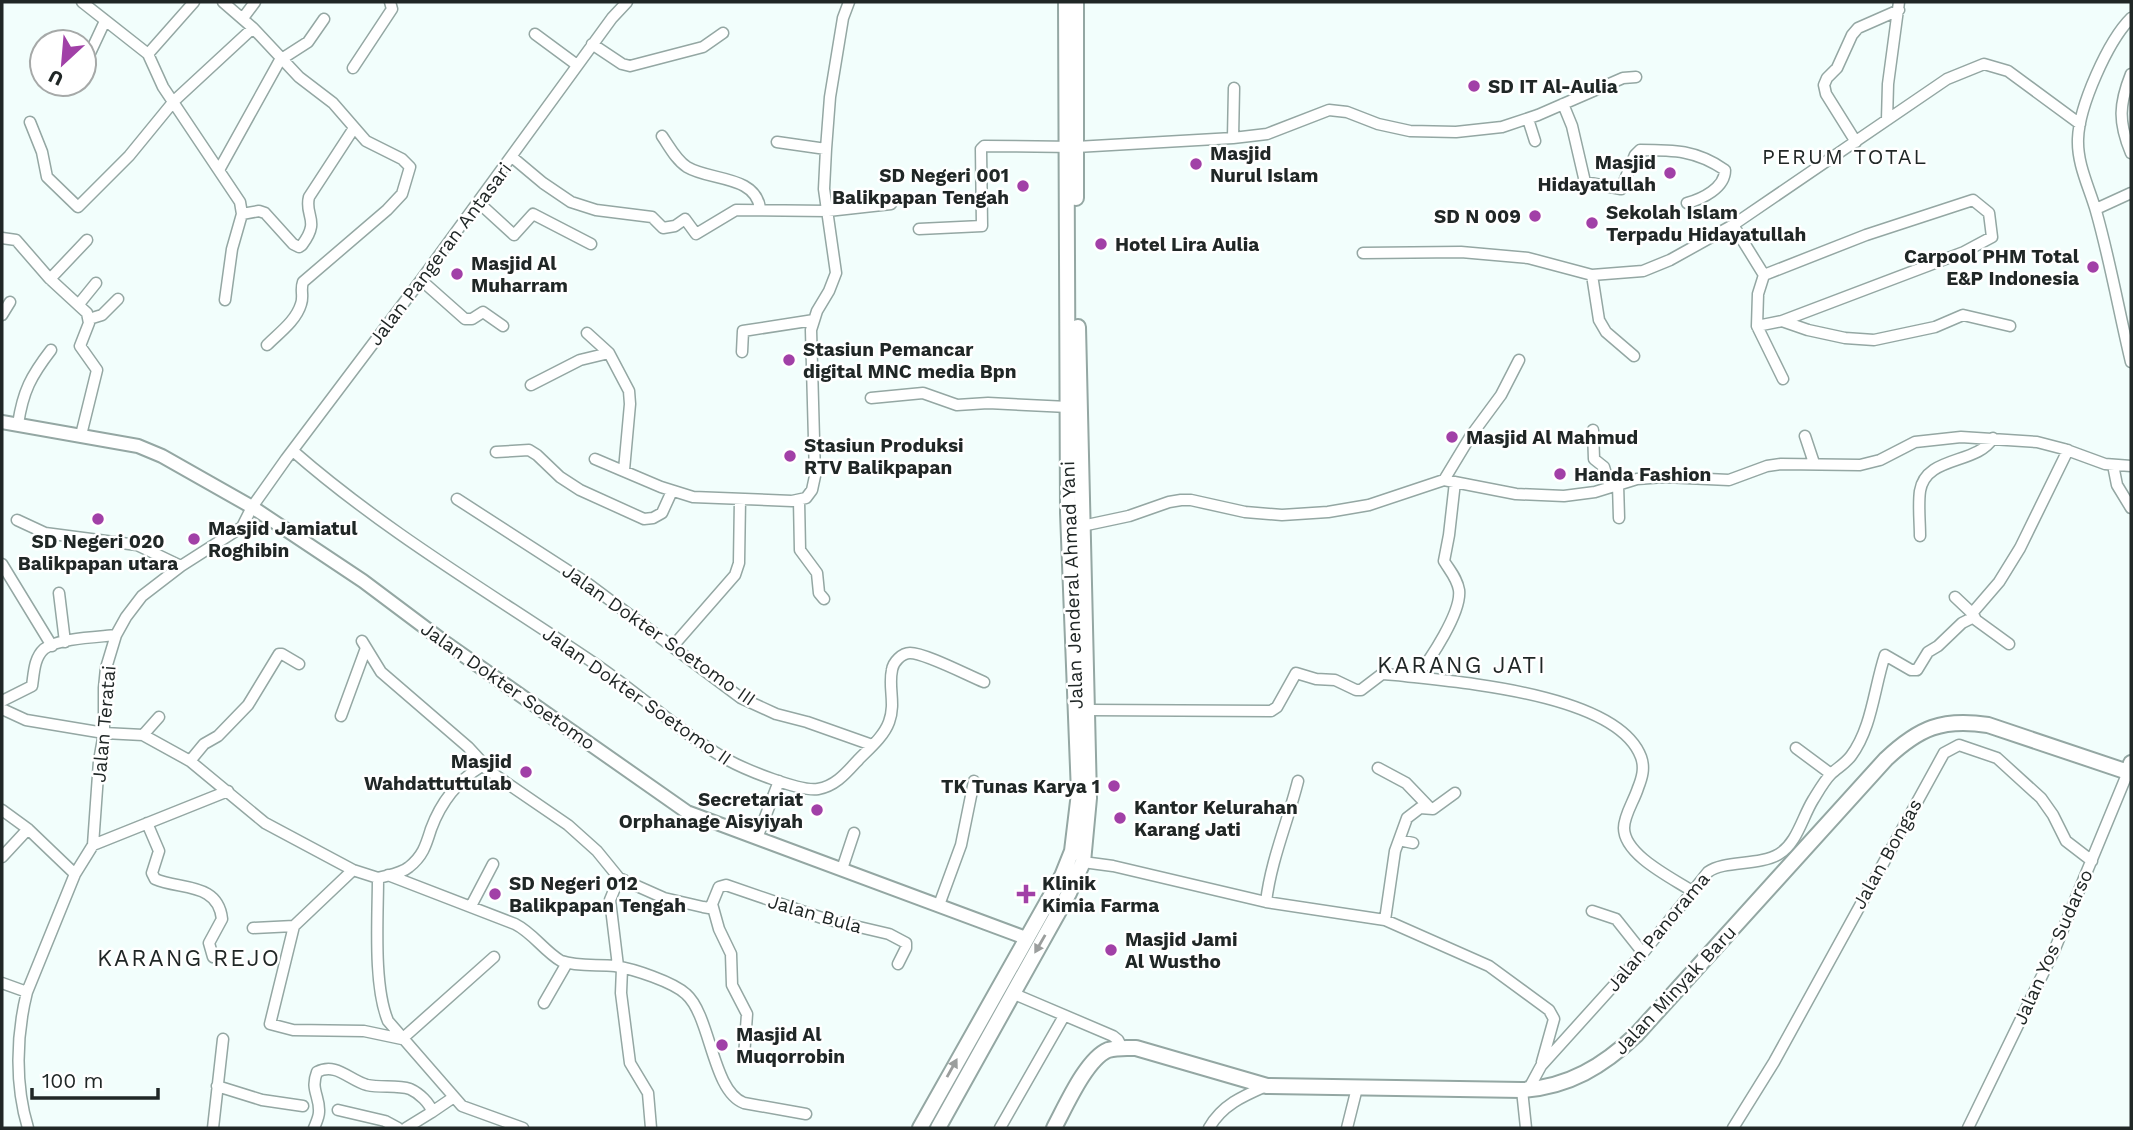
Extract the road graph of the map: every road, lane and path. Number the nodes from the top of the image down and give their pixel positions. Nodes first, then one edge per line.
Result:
1 (82, 2) edge
2 (194, 2) edge
3 (223, 2) edge
4 (256, 2) edge
5 (390, 2) edge
6 (627, 2) edge
7 (849, 2) edge
8 (1066, 2) edge
9 (1076, 2) edge
10 (1899, 6) edge
11 (243, 18) junction
12 (2131, 18) edge
13 (324, 19) dead end
14 (105, 21) junction
15 (253, 28) junction
16 (723, 33) dead end
17 (535, 34) dead end
18 (98, 36) edge
19 (592, 44) junction
20 (148, 54) junction
21 (283, 58) junction
22 (577, 65) junction
23 (353, 68) dead end
24 (2131, 74) edge
25 (1636, 77) dead end
26 (1234, 88) dead end
27 (174, 101) junction
28 (1563, 104) junction
29 (1528, 118) junction
30 (1887, 120) junction
31 (30, 122) dead end
32 (2080, 124) junction
33 (354, 128) junction
34 (662, 136) dead end
35 (1233, 138) junction
36 (1535, 141) dead end
37 (777, 142) dead end
38 (1856, 142) junction
39 (1071, 147) junction
40 (826, 149) junction
41 (2131, 153) edge
42 (512, 157) junction
43 (219, 170) junction
44 (2131, 193) edge
45 (478, 202) junction
46 (1687, 203) dead end
47 (891, 204) dead end
48 (760, 208) junction
49 (2096, 209) junction
50 (828, 211) junction
51 (242, 214) junction
52 (1733, 225) junction
53 (919, 229) dead end
54 (2, 238) edge
55 (86, 240) dead end
56 (591, 244) dead end
57 (1363, 253) dead end
58 (1591, 275) junction
59 (1764, 275) junction
60 (50, 279) junction
61 (421, 280) junction
62 (96, 283) dead end
63 (118, 299) dead end
64 (225, 300) dead end
65 (10, 302) dead end
66 (79, 304) junction
67 (2, 315) edge
68 (89, 319) junction
69 (814, 320) junction
70 (1782, 321) junction
71 (503, 326) dead end
72 (1757, 326) junction
73 (2010, 326) dead end
74 (587, 334) dead end
75 (267, 345) dead end
76 (51, 350) dead end
77 (743, 352) dead end
78 (609, 353) junction
79 (1634, 356) dead end
80 (1518, 360) dead end
81 (2131, 362) edge
82 (1783, 379) dead end
83 (531, 385) dead end
84 (872, 398) dead end
85 (1068, 407) junction
86 (2, 422) edge
87 (18, 424) junction
88 (1593, 430) dead end
89 (81, 435) junction
90 (1805, 436) dead end
91 (1993, 438) junction
92 (2068, 450) junction
93 (293, 451) junction
94 (496, 452) dead end
95 (595, 459) dead end
96 (1814, 463) junction
97 (2113, 465) junction
98 (2131, 466) edge
99 (624, 470) junction
100 (1449, 481) junction
101 (1614, 485) junction
102 (672, 491) junction
103 (457, 499) dead end
104 (740, 499) junction
105 (799, 500) junction
106 (252, 507) junction
107 (2131, 508) edge
108 (1619, 518) dead end
109 (16, 520) dead end
110 (1082, 526) junction
111 (1920, 536) dead end
112 (2, 564) edge
113 (181, 566) junction
114 (59, 593) dead end
115 (1955, 597) dead end
116 (824, 599) dead end
117 (1973, 616) junction
118 (116, 635) junction
119 (65, 642) junction
120 (2009, 644) dead end
121 (52, 646) junction
122 (673, 646) junction
123 (299, 664) dead end
124 (1416, 677) junction
125 (984, 682) dead end
126 (2, 701) edge
127 (2, 709) edge
128 (1088, 710) junction
129 (341, 716) dead end
130 (159, 717) dead end
131 (104, 733) junction
132 (143, 736) junction
133 (872, 745) junction
134 (1796, 748) dead end
135 (190, 761) junction
136 (482, 766) junction
137 (1378, 768) dead end
138 (2129, 768) edge
139 (1831, 774) junction
140 (779, 780) junction
141 (974, 780) dead end
142 (1298, 781) dead end
143 (228, 791) junction
144 (1455, 793) dead end
145 (1429, 807) junction
146 (2, 810) edge
147 (147, 823) junction
148 (28, 829) junction
149 (855, 833) dead end
150 (757, 838) junction
151 (1399, 840) junction
152 (1413, 844) dead end
153 (93, 845) junction
154 (2, 857) edge
155 (2092, 861) junction
156 (1083, 862) junction
157 (494, 864) dead end
158 (842, 869) junction
159 (353, 870) junction
160 (75, 874) junction
161 (383, 876) junction
162 (619, 878) junction
163 (1692, 891) junction
164 (1266, 902) junction
165 (712, 904) junction
166 (939, 905) junction
167 (471, 906) junction
168 (1592, 911) dead end
169 (1385, 920) junction
170 (294, 926) junction
171 (253, 928) dead end
172 (1026, 937) junction
173 (1643, 953) junction
174 (213, 957) dead end
175 (494, 957) dead end
176 (567, 963) junction
177 (898, 964) dead end
178 (620, 967) junction
179 (2, 983) edge
180 (27, 992) junction
181 (1012, 993) junction
182 (544, 1003) dead end
183 (1064, 1016) junction
184 (223, 1039) dead end
185 (402, 1039) junction
186 (1122, 1048) junction
187 (1142, 1050) junction
188 (1104, 1053) junction
189 (744, 1057) dead end
190 (1541, 1066) junction
191 (217, 1086) junction
192 (1267, 1086) junction
193 (1357, 1088) junction
194 (1525, 1090) junction
195 (454, 1097) junction
196 (303, 1106) dead end
197 (338, 1110) dead end
198 (432, 1112) junction
199 (806, 1114) dead end
200 (373, 1124) edge
201 (517, 1127) edge
202 (28, 1128) edge
203 (213, 1128) edge
204 (314, 1128) edge
205 (398, 1128) edge
206 (406, 1128) edge
207 (651, 1128) edge
208 (920, 1128) edge
209 (938, 1128) edge
210 (1000, 1128) edge
211 (1054, 1128) edge
212 (1209, 1128) edge
213 (1347, 1128) edge
214 (1526, 1128) edge
215 (1733, 1128) edge
216 (1968, 1128) edge

1 - 14 street
2 - 20 street
3 - 11 street
4 - 11 street
5 - 23 street
6 - 19 street, Jalan Pangeran Antasari
7 - 40 street
8 - 39 main road, Jalan Jenderal Ahmad Yani
9 - 39 main road, Jalan Jenderal Ahmad Yani
10 - 30 street
10 - 38 street
11 - 15 street
12 - 32 street
13 - 21 street
14 - 18 street
14 - 20 street
15 - 21 street
15 - 27 street
16 - 19 street
17 - 22 street
19 - 22 street, Jalan Pangeran Antasari
20 - 27 street
21 - 33 street
21 - 43 street
22 - 42 street, Jalan Pangeran Antasari
24 - 41 street
25 - 28 street
26 - 35 street
27 - 31 street
27 - 43 street
28 - 29 street
28 - 46 street
29 - 35 street
29 - 36 street
30 - 32 street
30 - 38 street
32 - 49 street
33 - 51 street
33 - 75 street
34 - 48 street
35 - 39 street
37 - 40 street
38 - 52 street
39 - 53 street
39 - 85 main road, Jalan Jenderal Ahmad Yani
39 - 110 main road, Jalan Jenderal Ahmad Yani
40 - 50 street
42 - 45 street, Jalan Pangeran Antasari
42 - 48 street
43 - 51 street
44 - 49 street
45 - 56 street
45 - 61 street, Jalan Pangeran Antasari
47 - 50 street
48 - 50 street
49 - 81 street
50 - 69 street
51 - 64 street
52 - 58 street
52 - 59 street
54 - 60 street
55 - 60 street
57 - 58 street
58 - 79 street
59 - 70 street
59 - 72 street
60 - 66 street
61 - 71 street
61 - 93 street, Jalan Pangeran Antasari
62 - 66 street
63 - 68 street
65 - 67 street
66 - 68 street
68 - 89 street
69 - 77 street
69 - 105 street
70 - 72 street
70 - 73 street
72 - 82 street
74 - 78 street
76 - 87 street
78 - 83 street
78 - 99 street
80 - 100 street
84 - 85 street
85 - 172 main road, Jalan Jenderal Ahmad Yani
86 - 87 street, Jalan Dokter Soetomo
87 - 89 street, Jalan Dokter Soetomo
88 - 101 street
89 - 106 street, Jalan Dokter Soetomo
90 - 96 street
91 - 92 street
91 - 96 street
91 - 111 street
92 - 97 street
92 - 117 street, Jalan Panorama
93 - 106 street, Jalan Pangeran Antasari
93 - 140 street, Jalan Dokter Soetomo II
94 - 102 street
95 - 99 street
96 - 101 street
97 - 98 street
97 - 107 street
99 - 102 street
100 - 101 street
100 - 110 street
100 - 124 street
101 - 108 street
102 - 104 street
103 - 122 street, Jalan Dokter Soetomo III
104 - 105 street
104 - 122 street
105 - 116 street
106 - 113 street, Jalan Teratai
106 - 150 street, Jalan Dokter Soetomo
109 - 113 street
110 - 128 main road, Jalan Jenderal Ahmad Yani
112 - 121 street
113 - 118 street, Jalan Teratai
114 - 119 street
115 - 117 street
117 - 120 street
117 - 139 street, Jalan Panorama
118 - 119 street
118 - 131 street, Jalan Teratai
119 - 121 street
121 - 126 street
122 - 133 street, Jalan Dokter Soetomo III
123 - 135 street
124 - 128 street
124 - 163 street
125 - 133 street, Jalan Dokter Soetomo II
127 - 131 street
128 - 156 main road, Jalan Jenderal Ahmad Yani
129 - 136 street
130 - 132 street
131 - 132 street
131 - 153 street, Jalan Teratai
132 - 135 street
133 - 140 street, Jalan Dokter Soetomo II
134 - 139 street
135 - 143 street
136 - 161 street
136 - 162 street
137 - 145 street
138 - 155 street, Jalan Yos Sudarso
138 - 194 main road, Jalan Minyak Baru
139 - 163 street, Jalan Panorama
140 - 150 street
141 - 166 street
142 - 164 street
143 - 147 street
143 - 159 street
144 - 145 street
145 - 151 street
146 - 148 street
147 - 153 street
147 - 174 street
148 - 154 street
148 - 160 street
149 - 158 street
150 - 158 street, Jalan Dokter Soetomo
151 - 152 street
151 - 169 street
153 - 160 street, Jalan Teratai
155 - 215 street, Jalan Bongas
155 - 216 street, Jalan Yos Sudarso
156 - 164 street
156 -> 181 main road, Jalan Jenderal Ahmad Yani
157 - 167 street
158 - 166 street, Jalan Dokter Soetomo
159 - 161 street
159 - 170 street
160 - 180 street, Jalan Teratai
161 - 167 street
161 - 185 street
162 - 165 street
162 - 178 street
163 - 173 street, Jalan Panorama
164 - 169 street
165 - 177 street, Jalan Bula
165 - 189 street
166 - 172 street, Jalan Dokter Soetomo
167 - 176 street
168 - 173 street
169 - 190 street
170 - 171 street
170 - 185 street
208 -> 172 main road, Jalan Jenderal Ahmad Yani
173 - 190 street, Jalan Panorama
175 - 185 street
176 - 178 street
176 - 182 street
178 - 199 street
178 - 207 street
179 - 180 street
180 - 202 street
181 - 183 street
181 - 209 main road, Jalan Jenderal Ahmad Yani
183 - 186 street
183 - 210 street
184 - 191 street
185 - 195 street
186 - 187 main road, Jalan Minyak Baru
186 - 188 main road, Jalan Minyak Baru
187 - 188 main road, Jalan Minyak Baru
187 - 192 main road, Jalan Minyak Baru
188 - 211 main road
190 - 194 street, Jalan Panorama
191 - 196 street
191 - 203 street
192 - 193 main road, Jalan Minyak Baru
192 - 212 street
193 - 194 main road, Jalan Minyak Baru
193 - 213 street
194 - 214 street
195 - 198 street
195 - 201 street
197 - 200 street
198 - 204 street
198 - 206 street
200 - 205 street

